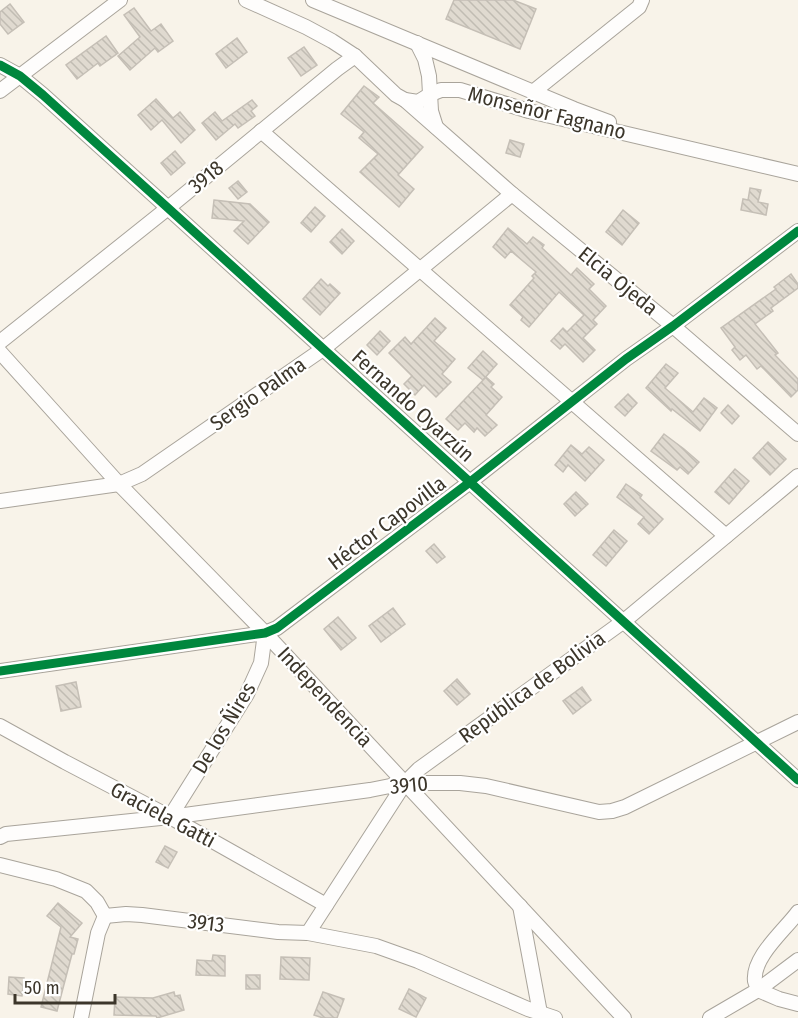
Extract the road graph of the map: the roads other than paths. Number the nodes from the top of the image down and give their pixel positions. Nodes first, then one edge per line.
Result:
1 (120, 0) edge
2 (246, 0) edge
3 (313, 0) edge
4 (642, 0) edge
5 (417, 43) junction
6 (356, 57) junction
7 (0, 65) edge
8 (20, 76) junction
9 (0, 91) edge
10 (533, 92) junction
11 (431, 94) junction
12 (405, 100) junction
13 (436, 129) junction
14 (261, 131) junction
15 (664, 142) junction
16 (798, 174) edge
17 (512, 194) junction
18 (168, 208) junction
19 (798, 231) edge
20 (420, 270) junction
21 (672, 326) junction
22 (0, 342) edge
23 (323, 349) junction
24 (0, 352) edge
25 (572, 402) junction
26 (798, 434) edge
27 (798, 476) edge
28 (470, 482) junction
29 (119, 484) junction
30 (0, 501) edge
31 (726, 536) junction
32 (624, 621) junction
33 (265, 633) junction
34 (0, 671) edge
35 (798, 722) edge
36 (0, 726) edge
37 (756, 742) junction
38 (798, 780) edge
39 (405, 783) junction
40 (170, 818) junction
41 (0, 837) edge
42 (0, 865) edge
43 (326, 905) junction
44 (520, 906) junction
45 (798, 912) edge
46 (105, 916) junction
47 (308, 933) junction
48 (798, 960) edge
49 (758, 990) junction
50 (798, 1004) edge
51 (540, 1013) junction
52 (81, 1018) edge
53 (555, 1018) edge
54 (624, 1018) edge
55 (710, 1018) edge

1 - 8 street
2 - 6 street
3 - 5 street, Monseñor Fagnano
4 - 10 street
5 - 10 street, Monseñor Fagnano
5 - 11 street
6 - 12 street
6 - 14 street, 3918
7 - 8 street, Fernando Oyarzún
8 - 9 street
8 - 18 street, Fernando Oyarzún
10 - 15 street, Monseñor Fagnano
11 - 12 street, Monseñor Fagnano
11 - 13 street
11 - 15 street, Monseñor Fagnano
12 - 13 street, Elcia Ojeda
13 - 17 street, Elcia Ojeda
14 - 18 street, 3918
14 - 20 street
15 - 16 street, Monseñor Fagnano
17 - 20 street, Sergio Palma
17 - 21 street, Elcia Ojeda
18 - 22 street, 3918
18 - 23 street, Fernando Oyarzún
19 - 21 street, Héctor Capovilla
20 - 23 street, Sergio Palma
20 - 25 street
21 - 25 street, Héctor Capovilla
21 - 26 street, Elcia Ojeda
23 - 28 street, Fernando Oyarzún
23 - 29 street, Sergio Palma
24 - 29 street, Independencia
25 - 28 street, Héctor Capovilla
25 - 31 street
27 - 31 street, República de Bolivia
28 - 32 street, Fernando Oyarzún
28 - 33 street, Héctor Capovilla
29 - 30 street, Sergio Palma
29 - 33 street, Independencia
31 - 32 street, República de Bolivia
32 - 37 street, Fernando Oyarzún
32 - 39 street, República de Bolivia
33 - 34 street, Héctor Capovilla
33 - 39 street, Independencia
33 - 40 street, De los Ñires
35 - 37 street, 3910
36 - 40 street, Graciela Gatti
37 - 38 street, Fernando Oyarzún
37 - 39 street, 3910
39 - 40 street, 3910
39 - 43 street, República de Bolivia
39 - 44 street, Independencia
40 - 41 street, 3910
40 - 43 street, Graciela Gatti
42 - 46 street
43 - 47 street, República de Bolivia
44 - 51 street
44 - 54 street, Independencia
45 - 49 street
46 - 47 street, 3913
46 - 52 street
47 - 51 street
48 - 49 street
49 - 50 street
49 - 55 street
51 - 53 street

